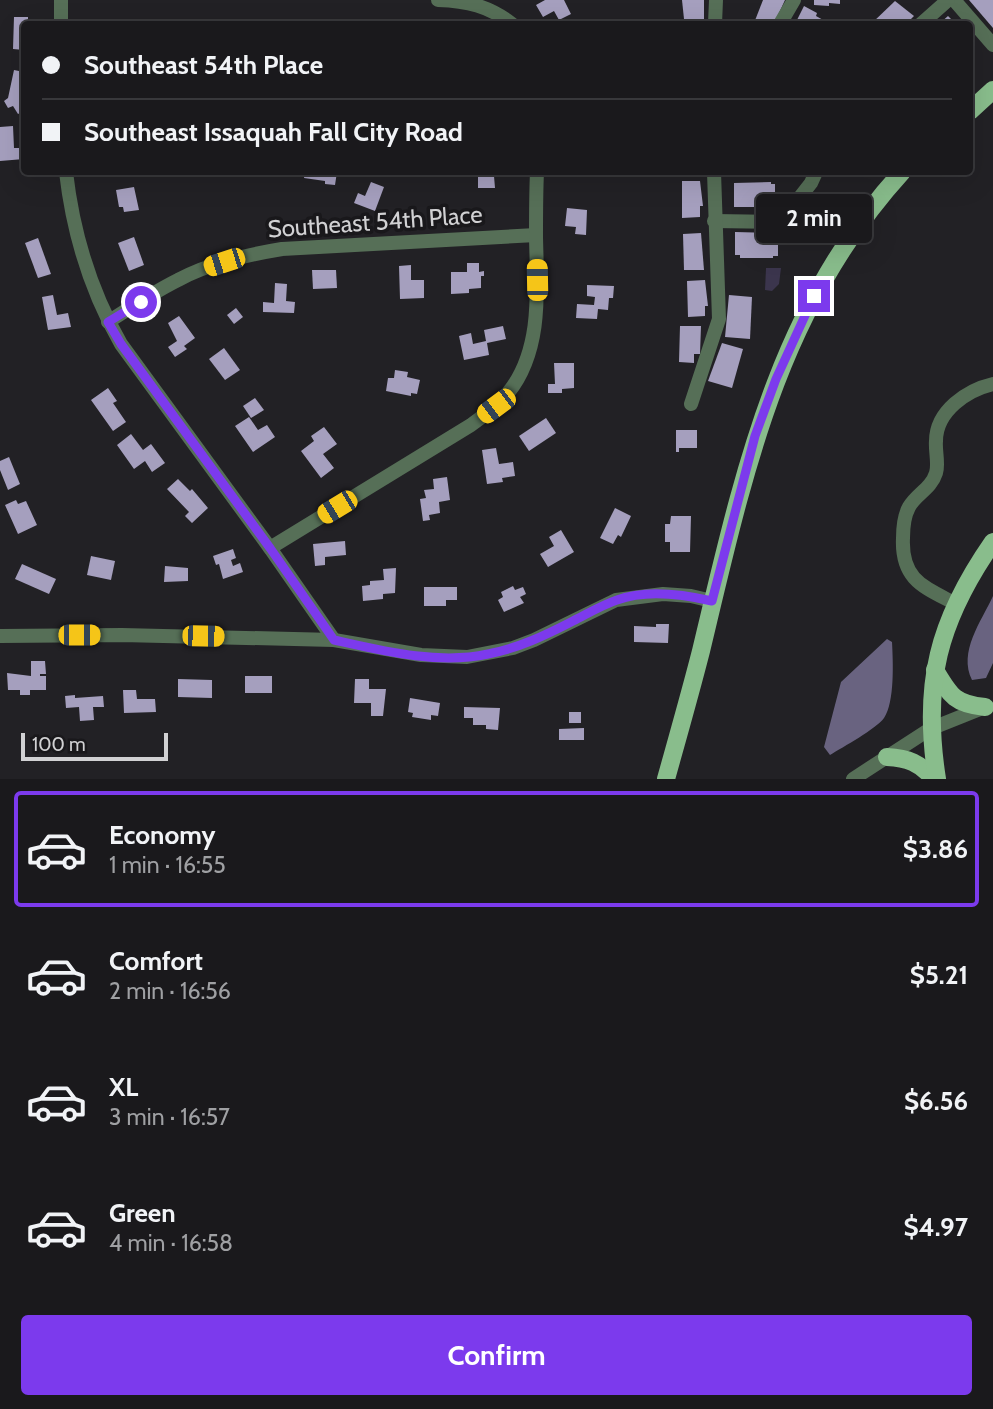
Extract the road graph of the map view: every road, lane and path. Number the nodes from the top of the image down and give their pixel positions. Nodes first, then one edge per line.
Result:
1 (61, 0) edge
2 (438, 0) edge
3 (716, 0) edge
4 (794, 0) edge
5 (948, 0) edge
6 (954, 0) edge
7 (61, 21) edge
8 (508, 21) edge
9 (715, 21) edge
10 (782, 21) edge
11 (924, 21) edge
12 (972, 21) edge
13 (973, 22) edge
14 (993, 45) edge
15 (993, 77) edge
16 (993, 90) edge
17 (973, 95) edge
18 (973, 108) edge
19 (66, 175) edge
20 (537, 175) edge
21 (714, 175) edge
22 (815, 175) edge
23 (894, 175) edge
24 (714, 221) junction
25 (536, 235) junction
26 (108, 322) junction
27 (993, 384) edge
28 (691, 404) dead end
29 (993, 542) edge
30 (270, 548) junction
31 (712, 601) junction
32 (956, 604) junction
33 (0, 636) edge
34 (334, 640) junction
35 (935, 670) junction
36 (989, 706) edge
37 (930, 729) junction
38 (887, 757) junction
39 (666, 779) edge
40 (853, 779) edge
41 (935, 779) edge

1 - 7 street
2 - 8 street
3 - 9 street
4 - 10 street
5 - 11 street
6 - 12 street
13 - 14 street
15 - 17 main road
16 - 18 main road
19 - 26 street
20 - 25 street
21 - 24 street
22 - 24 street
23 - 31 main road
24 - 28 street
25 - 26 street, Southeast 54th Place
25 - 30 street
26 - 30 street
27 - 32 street
29 - 32 main road
30 - 34 street
31 - 34 street
31 - 39 main road
32 - 35 main road
33 - 34 street
35 - 36 main road
35 - 37 main road
36 - 37 street
37 - 38 street
37 - 41 main road
38 - 40 street
38 - 41 main road

